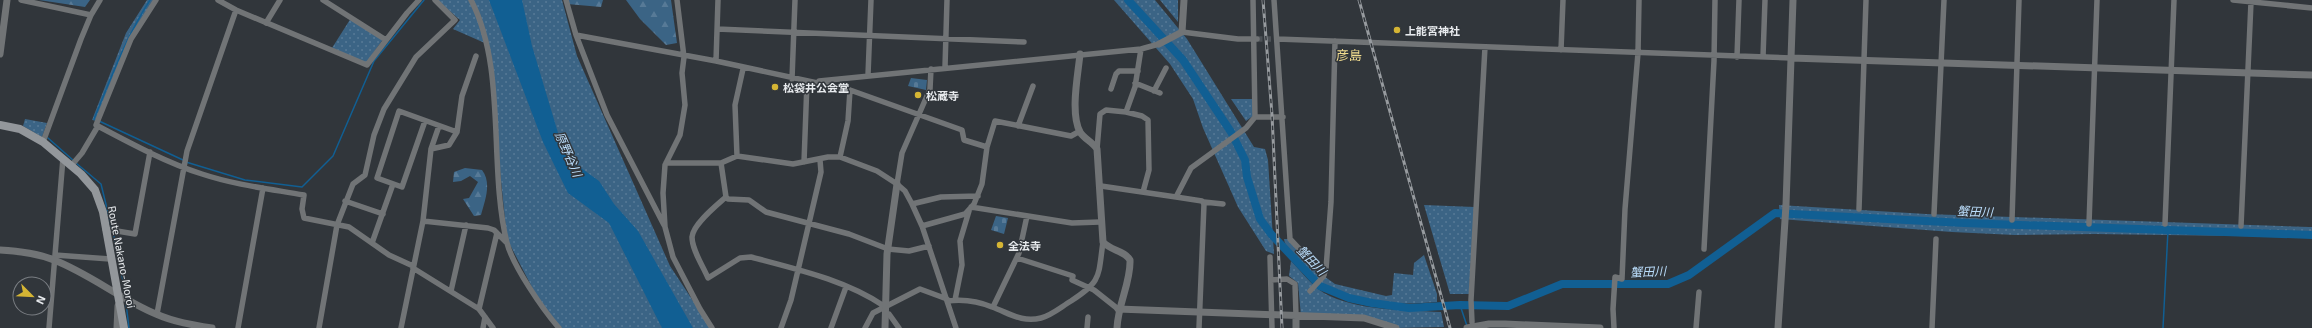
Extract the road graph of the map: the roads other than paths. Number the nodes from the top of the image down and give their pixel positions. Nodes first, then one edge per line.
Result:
1 (7, 0) edge
2 (21, 0) edge
3 (100, 0) edge
4 (156, 0) edge
5 (218, 0) edge
6 (280, 0) edge
7 (323, 0) edge
8 (419, 0) edge
9 (435, 0) edge
10 (471, 0) edge
11 (566, 0) edge
12 (677, 0) edge
13 (718, 0) edge
14 (795, 0) edge
15 (871, 0) edge
16 (947, 0) edge
17 (1184, 0) edge
18 (1253, 0) edge
19 (1274, 0) edge
20 (1563, 0) edge
21 (1640, 0) edge
22 (1715, 0) edge
23 (1739, 0) edge
24 (1765, 0) edge
25 (1793, 0) edge
26 (1866, 0) edge
27 (1944, 0) edge
28 (2019, 0) edge
29 (2098, 0) edge
30 (2174, 0) edge
31 (2232, 0) edge
32 (2251, 2) junction
33 (2270, 2) edge
34 (2306, 3) edge
35 (2312, 8) edge
36 (236, 10) junction
37 (91, 15) junction
38 (266, 23) junction
39 (717, 29) junction
40 (794, 33) junction
41 (1180, 33) junction
42 (576, 35) junction
43 (870, 36) junction
44 (946, 39) junction
45 (1256, 39) junction
46 (1277, 39) junction
47 (386, 40) junction
48 (1335, 41) junction
49 (1024, 42) dead end
50 (1159, 44) joint
51 (1485, 47) junction
52 (1141, 49) junction
53 (1561, 50) junction
54 (1638, 53) junction
55 (0, 54) edge
56 (1080, 54) junction
57 (476, 56) dead end
58 (1713, 56) junction
59 (684, 57) junction
60 (1737, 57) junction
61 (1762, 57) junction
62 (1791, 58) junction
63 (1863, 60) junction
64 (716, 62) junction
65 (1942, 63) junction
66 (2016, 65) junction
67 (945, 67) junction
68 (1166, 68) dead end
69 (743, 69) junction
70 (931, 69) junction
71 (2095, 69) junction
72 (1138, 71) junction
73 (2171, 72) junction
74 (868, 75) junction
75 (2249, 75) junction
76 (2312, 75) edge
77 (792, 79) junction
78 (807, 82) junction
79 (1135, 83) junction
80 (1033, 86) dead end
81 (1111, 89) dead end
82 (850, 90) junction
83 (1154, 91) junction
84 (1160, 93) dead end
85 (1126, 112) junction
86 (918, 114) junction
87 (1255, 117) junction
88 (1283, 117) junction
89 (426, 121) junction
90 (0, 125) edge
91 (98, 126) junction
92 (439, 126) junction
93 (1018, 126) junction
94 (1080, 131) junction
95 (457, 132) junction
96 (42, 142) junction
97 (988, 147) junction
98 (432, 149) junction
99 (1097, 149) junction
100 (150, 152) junction
101 (737, 156) junction
102 (840, 157) junction
103 (63, 158) junction
104 (820, 160) junction
105 (804, 162) junction
106 (666, 163) junction
107 (721, 163) junction
108 (71, 166) junction
109 (183, 167) junction
110 (393, 184) junction
111 (897, 184) junction
112 (1101, 186) junction
113 (263, 188) junction
114 (1143, 192) junction
115 (978, 196) junction
116 (726, 197) junction
117 (1176, 197) junction
118 (345, 201) junction
119 (1204, 202) junction
120 (912, 204) junction
121 (1223, 204) dead end
122 (970, 208) junction
123 (1859, 208) dead end
124 (383, 214) junction
125 (1934, 214) dead end
126 (1027, 216) junction
127 (2012, 220) dead end
128 (423, 221) junction
129 (809, 222) junction
130 (1100, 222) junction
131 (2089, 224) dead end
132 (2165, 224) dead end
133 (337, 225) junction
134 (466, 225) junction
135 (922, 226) junction
136 (2241, 226) dead end
137 (665, 227) junction
138 (105, 230) junction
139 (497, 233) junction
140 (1936, 239) dead end
141 (1103, 242) junction
142 (372, 243) junction
143 (508, 243) junction
144 (929, 246) junction
145 (888, 249) junction
146 (1704, 249) dead end
147 (0, 250) edge
148 (1270, 257) dead end
149 (54, 258) junction
150 (1017, 258) junction
151 (110, 259) junction
152 (413, 267) junction
153 (798, 270) junction
154 (1324, 276) junction
155 (1270, 280) junction
156 (846, 287) junction
157 (1090, 289) junction
158 (451, 291) junction
159 (1310, 291) dead end
160 (1699, 292) dead end
161 (118, 296) junction
162 (947, 300) junction
163 (955, 300) junction
164 (993, 307) junction
165 (479, 309) junction
166 (884, 310) junction
167 (1118, 310) junction
168 (1200, 312) junction
169 (157, 314) junction
170 (1272, 315) junction
171 (1296, 316) junction
172 (485, 317) junction
173 (1088, 317) dead end
174 (1472, 326) edge
175 (49, 328) edge
176 (117, 328) edge
177 (124, 328) edge
178 (212, 328) edge
179 (238, 328) edge
180 (319, 328) edge
181 (401, 328) edge
182 (483, 328) edge
183 (493, 328) edge
184 (560, 328) edge
185 (712, 328) edge
186 (781, 328) edge
187 (832, 328) edge
188 (864, 328) edge
189 (885, 328) edge
190 (899, 328) edge
191 (956, 328) edge
192 (1087, 328) edge
193 (1117, 328) edge
194 (1199, 328) edge
195 (1272, 328) edge
196 (1296, 328) edge
197 (1396, 328) edge
198 (1600, 328) edge
199 (1614, 328) edge
200 (1696, 328) edge
201 (1778, 328) edge
202 (1932, 328) edge

1 - 55 street
2 - 37 street
3 - 37 street
4 - 91 street
5 - 36 street
6 - 38 street
7 - 47 street
8 - 47 street
9 - 118 street
10 - 143 street
11 - 42 street
12 - 59 street
13 - 39 street
14 - 40 street
15 - 43 street
16 - 44 street
17 - 41 street
18 - 45 street
19 - 46 street
20 - 53 street
21 - 54 street
22 - 58 street
23 - 60 street
24 - 61 street
25 - 62 street
26 - 63 street
27 - 65 street
28 - 66 street
29 - 71 street
30 - 73 street
31 - 32 street
32 - 33 street
32 - 75 street
33 - 34 street
34 - 35 street
36 - 38 street
36 - 109 street
37 - 96 street
38 - 47 street
39 - 40 street
39 - 64 street
40 - 43 street
40 - 77 street
41 - 45 street
41 - 50 street
42 - 59 street
42 - 137 street
43 - 44 street
43 - 74 street
44 - 49 street
44 - 67 street
45 - 87 street
46 - 48 street
46 - 88 street
48 - 51 street
48 - 154 street
50 - 52 street
51 - 53 street
51 - 174 street
52 - 56 street
52 - 72 street
53 - 54 street
54 - 58 street
54 - 199 street
56 - 67 street
56 - 94 street
57 - 95 street
58 - 60 street
58 - 146 street
59 - 64 street
59 - 106 street
60 - 61 street
61 - 62 street
62 - 63 street
62 - 201 street
63 - 65 street
63 - 123 street
64 - 69 street
65 - 66 street
65 - 125 street
66 - 71 street
66 - 127 street
67 - 70 street
68 - 83 street
69 - 77 street
69 - 101 street
70 - 74 street
70 - 86 street
71 - 73 street
71 - 131 street
72 - 79 street
72 - 81 street
73 - 75 street
73 - 132 street
74 - 78 street
75 - 76 street
75 - 136 street
77 - 78 street
78 - 82 street
78 - 105 street
79 - 83 street
79 - 85 street
80 - 93 street
82 - 86 street
82 - 102 street
83 - 84 street
85 - 99 street
85 - 114 street
86 - 97 street
86 - 111 street
87 - 88 street
87 - 117 street
88 - 154 street
89 - 92 street
89 - 110 street
89 - 110 street
90 - 96 main road, Route Nakano-Moroi
91 - 100 street
91 - 108 street
92 - 95 street
92 - 98 street
93 - 94 street
93 - 97 street
94 - 99 street
95 - 98 street
96 - 103 main road, Route Nakano-Moroi
97 - 115 street
98 - 128 street
99 - 112 street
100 - 109 street
100 - 138 street
101 - 105 street
101 - 107 street
102 - 104 street
102 - 111 street
103 - 108 main road, Route Nakano-Moroi
103 - 149 street
104 - 105 street
104 - 129 street
106 - 107 street
106 - 137 street
107 - 116 street
108 - 138 main road, Route Nakano-Moroi
109 - 113 street
109 - 169 street
110 - 124 street
111 - 120 street
111 - 145 street
112 - 114 street
112 - 130 street
113 - 133 street
113 - 179 street
114 - 117 street
115 - 120 street
115 - 122 street
116 - 129 street
116 - 153 street
117 - 119 street
118 - 124 street
118 - 133 street
119 - 121 street
119 - 168 street
120 - 135 street
122 - 126 street
122 - 135 street
122 - 163 street
124 - 142 street
126 - 130 street
126 - 150 street
128 - 134 street
128 - 152 street
129 - 145 street
129 - 153 street
130 - 141 street
133 - 142 street
133 - 180 street
134 - 139 street
134 - 158 street
135 - 144 street
137 - 185 street
138 - 151 main road, Route Nakano-Moroi
139 - 143 street
139 - 165 street
140 - 202 street
141 - 157 street
141 - 167 street
142 - 152 street
143 - 184 street
144 - 145 street
144 - 162 street
145 - 166 street
147 - 149 street
148 - 155 street
149 - 151 street
149 - 161 street
149 - 175 street
150 - 157 street
150 - 164 street
151 - 161 main road, Route Nakano-Moroi
152 - 158 street
152 - 181 street
153 - 156 street
153 - 186 street
154 - 159 street
155 - 170 street
155 - 171 street
156 - 166 street
156 - 187 street
157 - 164 street
157 - 167 street
158 - 165 street
160 - 200 street
161 - 169 street
161 - 176 street
161 - 177 main road, Route Nakano-Moroi
162 - 163 street
162 - 166 street
162 - 191 street
163 - 164 street
165 - 172 street
166 - 188 street
166 - 189 street
166 - 190 street
167 - 168 street
167 - 193 street
168 - 170 street
168 - 194 street
169 - 178 street
170 - 171 street
170 - 195 street
171 - 196 street
171 - 197 street
172 - 182 street
172 - 183 street
173 - 192 street
174 - 198 street

